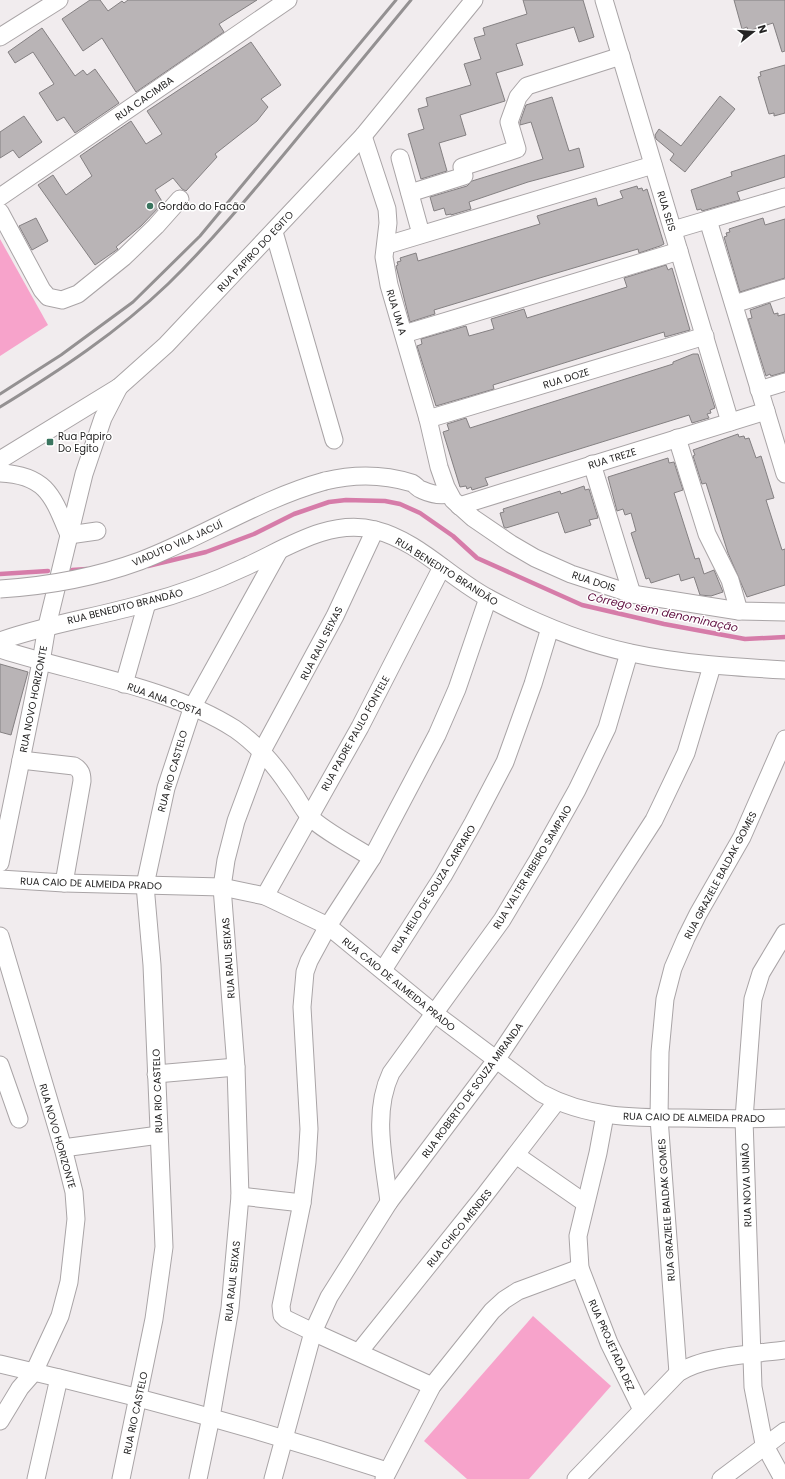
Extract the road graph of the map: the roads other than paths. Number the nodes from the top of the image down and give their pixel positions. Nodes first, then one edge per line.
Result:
1 (59, 0) edge
2 (288, 0) edge
3 (474, 0) edge
4 (604, 0) edge
5 (0, 37) edge
6 (621, 56) junction
7 (363, 136) junction
8 (400, 158) dead end
9 (653, 165) junction
10 (410, 193) junction
11 (0, 197) edge
12 (785, 197) edge
13 (180, 199) dead end
14 (0, 212) edge
15 (708, 220) junction
16 (673, 230) junction
17 (274, 232) junction
18 (421, 234) junction
19 (387, 245) junction
20 (679, 251) junction
21 (785, 288) edge
22 (734, 304) junction
23 (404, 334) junction
24 (705, 336) junction
25 (785, 382) edge
26 (119, 387) junction
27 (759, 390) junction
28 (766, 412) junction
29 (428, 419) junction
30 (730, 422) junction
31 (677, 438) junction
32 (334, 440) dead end
33 (0, 460) edge
34 (592, 464) junction
35 (0, 474) edge
36 (785, 474) edge
37 (451, 496) junction
38 (375, 530) junction
39 (97, 531) dead end
40 (69, 535) junction
41 (279, 551) junction
42 (442, 567) junction
43 (0, 589) edge
44 (632, 594) junction
45 (488, 598) junction
46 (147, 603) junction
47 (739, 611) junction
48 (785, 612) edge
49 (47, 626) junction
50 (550, 628) junction
51 (0, 641) edge
52 (0, 649) edge
53 (629, 653) junction
54 (41, 662) junction
55 (712, 666) junction
56 (785, 670) edge
57 (124, 684) junction
58 (193, 706) junction
59 (785, 738) edge
60 (262, 751) junction
61 (21, 760) junction
62 (309, 816) junction
63 (3, 828) edge
64 (372, 858) junction
65 (0, 863) edge
66 (0, 879) edge
67 (64, 883) junction
68 (145, 885) junction
69 (222, 887) junction
70 (265, 896) junction
71 (328, 926) junction
72 (785, 933) edge
73 (0, 936) edge
74 (383, 970) junction
75 (434, 1013) junction
76 (496, 1060) junction
77 (0, 1065) edge
78 (236, 1067) junction
79 (156, 1074) junction
80 (6, 1101) edge
81 (556, 1101) junction
82 (605, 1115) junction
83 (659, 1118) junction
84 (785, 1118) edge
85 (19, 1119) dead end
86 (744, 1119) junction
87 (159, 1135) junction
88 (62, 1148) junction
89 (516, 1155) junction
90 (240, 1196) junction
91 (388, 1202) junction
92 (302, 1203) junction
93 (585, 1203) junction
94 (580, 1268) junction
95 (313, 1332) junction
96 (785, 1350) edge
97 (359, 1352) junction
98 (751, 1354) junction
99 (0, 1364) edge
100 (34, 1372) junction
101 (678, 1373) junction
102 (59, 1378) junction
103 (432, 1386) junction
104 (137, 1397) junction
105 (642, 1410) junction
106 (212, 1417) junction
107 (0, 1421) edge
108 (785, 1431) edge
109 (283, 1437) junction
110 (764, 1444) junction
111 (385, 1475) edge
112 (36, 1479) edge
113 (121, 1479) edge
114 (198, 1479) edge
115 (272, 1479) edge
116 (576, 1479) edge
117 (721, 1479) edge
118 (783, 1479) edge

1 - 5 street
2 - 11 street, RUA CACIMBA
3 - 7 street, RUA PAPIRO DO EGITO
4 - 6 street, RUA SEIS
6 - 9 street, RUA SEIS
6 - 10 street
7 - 17 street, RUA PAPIRO DO EGITO
7 - 19 street, RUA UM A
8 - 10 street
9 - 16 street, RUA SEIS
9 - 18 street
10 - 18 street
12 - 15 street
13 - 14 street
15 - 16 street
15 - 22 street
16 - 20 street, RUA SEIS
17 - 26 street, RUA PAPIRO DO EGITO
17 - 32 street
18 - 19 street
19 - 23 street, RUA UM A
20 - 23 street
20 - 24 street, RUA SEIS
21 - 22 street
22 - 27 street
23 - 29 street, RUA UM A
24 - 29 street, RUA DOZE
24 - 30 street, RUA SEIS
25 - 27 street
26 - 33 street, RUA PAPIRO DO EGITO
26 - 40 street, RUA NOVO HORIZONTE
27 - 28 street
28 - 30 street, RUA TREZE
28 - 36 street
29 - 37 street, RUA UM A
30 - 31 street, RUA TREZE
31 - 34 street, RUA TREZE
31 - 47 street
34 - 37 street, RUA TREZE
34 - 44 street
35 - 40 street
37 - 43 street, VIADUTO VILA JACUÍ, bridge
37 - 44 street, RUA DOIS
38 - 41 street, RUA BENEDITO BRANDÃO
38 - 42 street, RUA BENEDITO BRANDÃO
38 - 60 street, RUA RAUL SEIXAS
39 - 40 street
40 - 49 street, RUA NOVO HORIZONTE
41 - 46 street, RUA BENEDITO BRANDÃO
41 - 58 street, RUA RIO CASTELO
42 - 45 street, RUA BENEDITO BRANDÃO
42 - 62 street, RUA PADRE PAULO FONTELE
44 - 47 street, RUA DOIS
45 - 50 street, RUA BENEDITO BRANDÃO
45 - 64 street
46 - 49 street, RUA BENEDITO BRANDÃO
46 - 57 street
47 - 48 street, RUA DOIS
49 - 51 street, RUA BENEDITO BRANDÃO
49 - 54 street, RUA NOVO HORIZONTE
50 - 53 street, RUA BENEDITO BRANDÃO
50 - 74 street, RUA HELIO DE SOUZA CARRARO
52 - 54 street, RUA ANA COSTA
53 - 55 street, RUA BENEDITO BRANDÃO
53 - 75 street, RUA VALTER RIBEIRO SAMPAIO
54 - 57 street, RUA ANA COSTA
54 - 61 street, RUA NOVO HORIZONTE
55 - 56 street, RUA BENEDITO BRANDÃO
55 - 76 street, RUA ROBERTO DE SOUZA MIRANDA
57 - 58 street, RUA ANA COSTA
58 - 60 street, RUA ANA COSTA
58 - 68 street, RUA RIO CASTELO
59 - 83 street, RUA GRAZIELE BALDAK GOMES
60 - 62 street, RUA ANA COSTA
60 - 69 street, RUA RAUL SEIXAS
61 - 63 street, RUA NOVO HORIZONTE
61 - 67 street
62 - 64 street, RUA ANA COSTA
62 - 70 street, RUA PADRE PAULO FONTELE
63 - 65 street, RUA NOVO HORIZONTE
64 - 71 street
66 - 67 street, RUA CAIO DE ALMEIDA PRADO
67 - 68 street, RUA CAIO DE ALMEIDA PRADO
68 - 69 street, RUA CAIO DE ALMEIDA PRADO
68 - 79 street, RUA RIO CASTELO
69 - 70 street, RUA CAIO DE ALMEIDA PRADO
69 - 78 street, RUA RAUL SEIXAS
70 - 71 street, RUA CAIO DE ALMEIDA PRADO
71 - 74 street, RUA CAIO DE ALMEIDA PRADO
71 - 92 street
72 - 86 street, RUA NOVA UNIÃO
73 - 88 street, RUA NOVO HORIZONTE
74 - 75 street, RUA CAIO DE ALMEIDA PRADO
75 - 76 street, RUA CAIO DE ALMEIDA PRADO
75 - 91 street, RUA VALTER RIBEIRO SAMPAIO
76 - 81 street, RUA CAIO DE ALMEIDA PRADO
76 - 91 street, RUA ROBERTO DE SOUZA MIRANDA
77 - 80 street
78 - 79 street
78 - 90 street, RUA RAUL SEIXAS
79 - 87 street, RUA RIO CASTELO
80 - 85 street
81 - 82 street, RUA CAIO DE ALMEIDA PRADO
81 - 89 street, RUA CHICO MENDES
82 - 83 street, RUA CAIO DE ALMEIDA PRADO
82 - 93 street, RUA PROJETADA DEZ
83 - 86 street, RUA CAIO DE ALMEIDA PRADO
83 - 101 street, RUA GRAZIELE BALDAK GOMES
84 - 86 street, RUA CAIO DE ALMEIDA PRADO
86 - 98 street, RUA NOVA UNIÃO
87 - 88 street
87 - 104 street, RUA RIO CASTELO
88 - 100 street, RUA NOVO HORIZONTE
89 - 93 street
89 - 97 street, RUA CHICO MENDES
90 - 92 street
90 - 106 street, RUA RAUL SEIXAS
91 - 95 street, RUA ROBERTO DE SOUZA MIRANDA
92 - 95 street
93 - 94 street, RUA PROJETADA DEZ
94 - 103 street
94 - 105 street, RUA PROJETADA DEZ
95 - 97 street
95 - 109 street, RUA ROBERTO DE SOUZA MIRANDA
96 - 98 street
97 - 103 street
98 - 101 street
98 - 110 street, RUA NOVA UNIÃO
99 - 100 street
100 - 102 street
100 - 107 street, RUA NOVO HORIZONTE
101 - 105 street
102 - 104 street
102 - 112 street
103 - 111 street
104 - 106 street
104 - 113 street, RUA RIO CASTELO
105 - 116 street
106 - 109 street
106 - 114 street, RUA RAUL SEIXAS
108 - 110 street
109 - 111 street
109 - 115 street, RUA ROBERTO DE SOUZA MIRANDA
110 - 117 street
110 - 118 street, RUA NOVA UNIÃO

